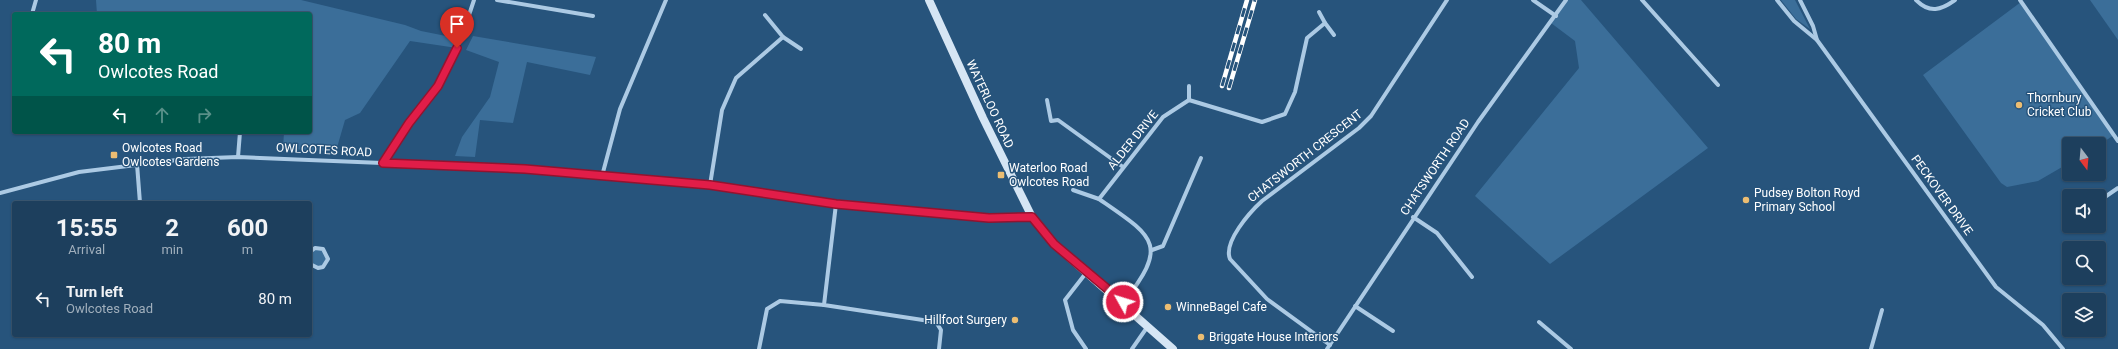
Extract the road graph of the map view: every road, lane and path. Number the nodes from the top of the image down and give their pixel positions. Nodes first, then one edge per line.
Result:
1 (36, 0) edge
2 (474, 0) edge
3 (497, 0) edge
4 (666, 0) edge
5 (929, 0) edge
6 (1447, 0) edge
7 (1533, 0) edge
8 (1566, 0) edge
9 (1642, 0) edge
10 (1777, 0) edge
11 (1800, 0) edge
12 (1916, 0) edge
13 (1955, 0) edge
14 (2020, 0) edge
15 (33, 12) edge
16 (1319, 12) dead end
17 (765, 15) dead end
18 (593, 16) dead end
19 (1556, 16) junction
20 (1325, 22) junction
21 (1334, 35) dead end
22 (783, 37) junction
23 (1817, 40) junction
24 (801, 49) dead end
25 (1718, 85) dead end
26 (1189, 86) dead end
27 (1047, 100) dead end
28 (1189, 100) junction
29 (240, 134) edge
30 (2118, 141) edge
31 (238, 157) junction
32 (1201, 158) dead end
33 (383, 163) junction
34 (137, 164) junction
35 (1123, 167) junction
36 (602, 176) junction
37 (710, 185) junction
38 (2118, 188) edge
39 (1073, 190) dead end
40 (0, 193) edge
41 (2106, 196) edge
42 (1099, 199) junction
43 (140, 201) edge
44 (836, 204) junction
45 (1032, 217) junction
46 (1413, 217) junction
47 (312, 250) edge
48 (1152, 250) junction
49 (312, 265) edge
50 (1086, 272) junction
51 (1472, 277) dead end
52 (1123, 302) junction
53 (824, 305) junction
54 (1355, 306) junction
55 (1882, 310) dead end
56 (1539, 322) dead end
57 (1148, 325) junction
58 (1393, 331) dead end
59 (1328, 347) edge
60 (759, 349) edge
61 (939, 349) edge
62 (1086, 349) edge
63 (1132, 349) edge
64 (1173, 349) edge
65 (1571, 349) edge
66 (1871, 349) edge
67 (2064, 349) edge

1 - 15 street
2 - 33 street
3 - 18 street
4 - 36 street
5 - 45 main road, WATERLOO ROAD
6 - 59 street, CHATSWORTH CRESCENT
7 - 19 street
8 - 19 street, CHATSWORTH ROAD
9 - 25 street
10 - 23 street, PECKOVER DRIVE
11 - 23 street, PECKOVER DRIVE
12 - 13 street
14 - 30 street
16 - 20 street
17 - 22 street
19 - 46 street, CHATSWORTH ROAD
20 - 21 street
20 - 28 street
22 - 24 street
22 - 37 street
23 - 67 street, PECKOVER DRIVE
26 - 28 street
27 - 35 street
28 - 35 street, ALDER DRIVE
29 - 31 street
31 - 33 street, OWLCOTES ROAD
31 - 34 street, OWLCOTES ROAD
32 - 48 street
33 - 36 street, OWLCOTES ROAD
34 - 40 street, OWLCOTES ROAD
34 - 43 street
35 - 42 street, ALDER DRIVE
36 - 37 street, OWLCOTES ROAD
37 - 44 street, OWLCOTES ROAD
38 - 41 street
39 - 42 street
42 - 48 street
44 - 45 street, OWLCOTES ROAD
44 - 53 street
45 - 50 main road, WATERLOO ROAD
46 - 51 street
46 - 54 street, CHATSWORTH ROAD
47 - 49 street
48 - 52 street
50 - 52 main road, WATERLOO ROAD
50 - 62 street
52 - 57 main road, WATERLOO ROAD
53 - 60 street
53 - 61 street
54 - 58 street
54 - 59 street, CHATSWORTH ROAD
55 - 66 street
56 - 65 street
57 - 63 street
57 - 64 main road, WATERLOO ROAD

